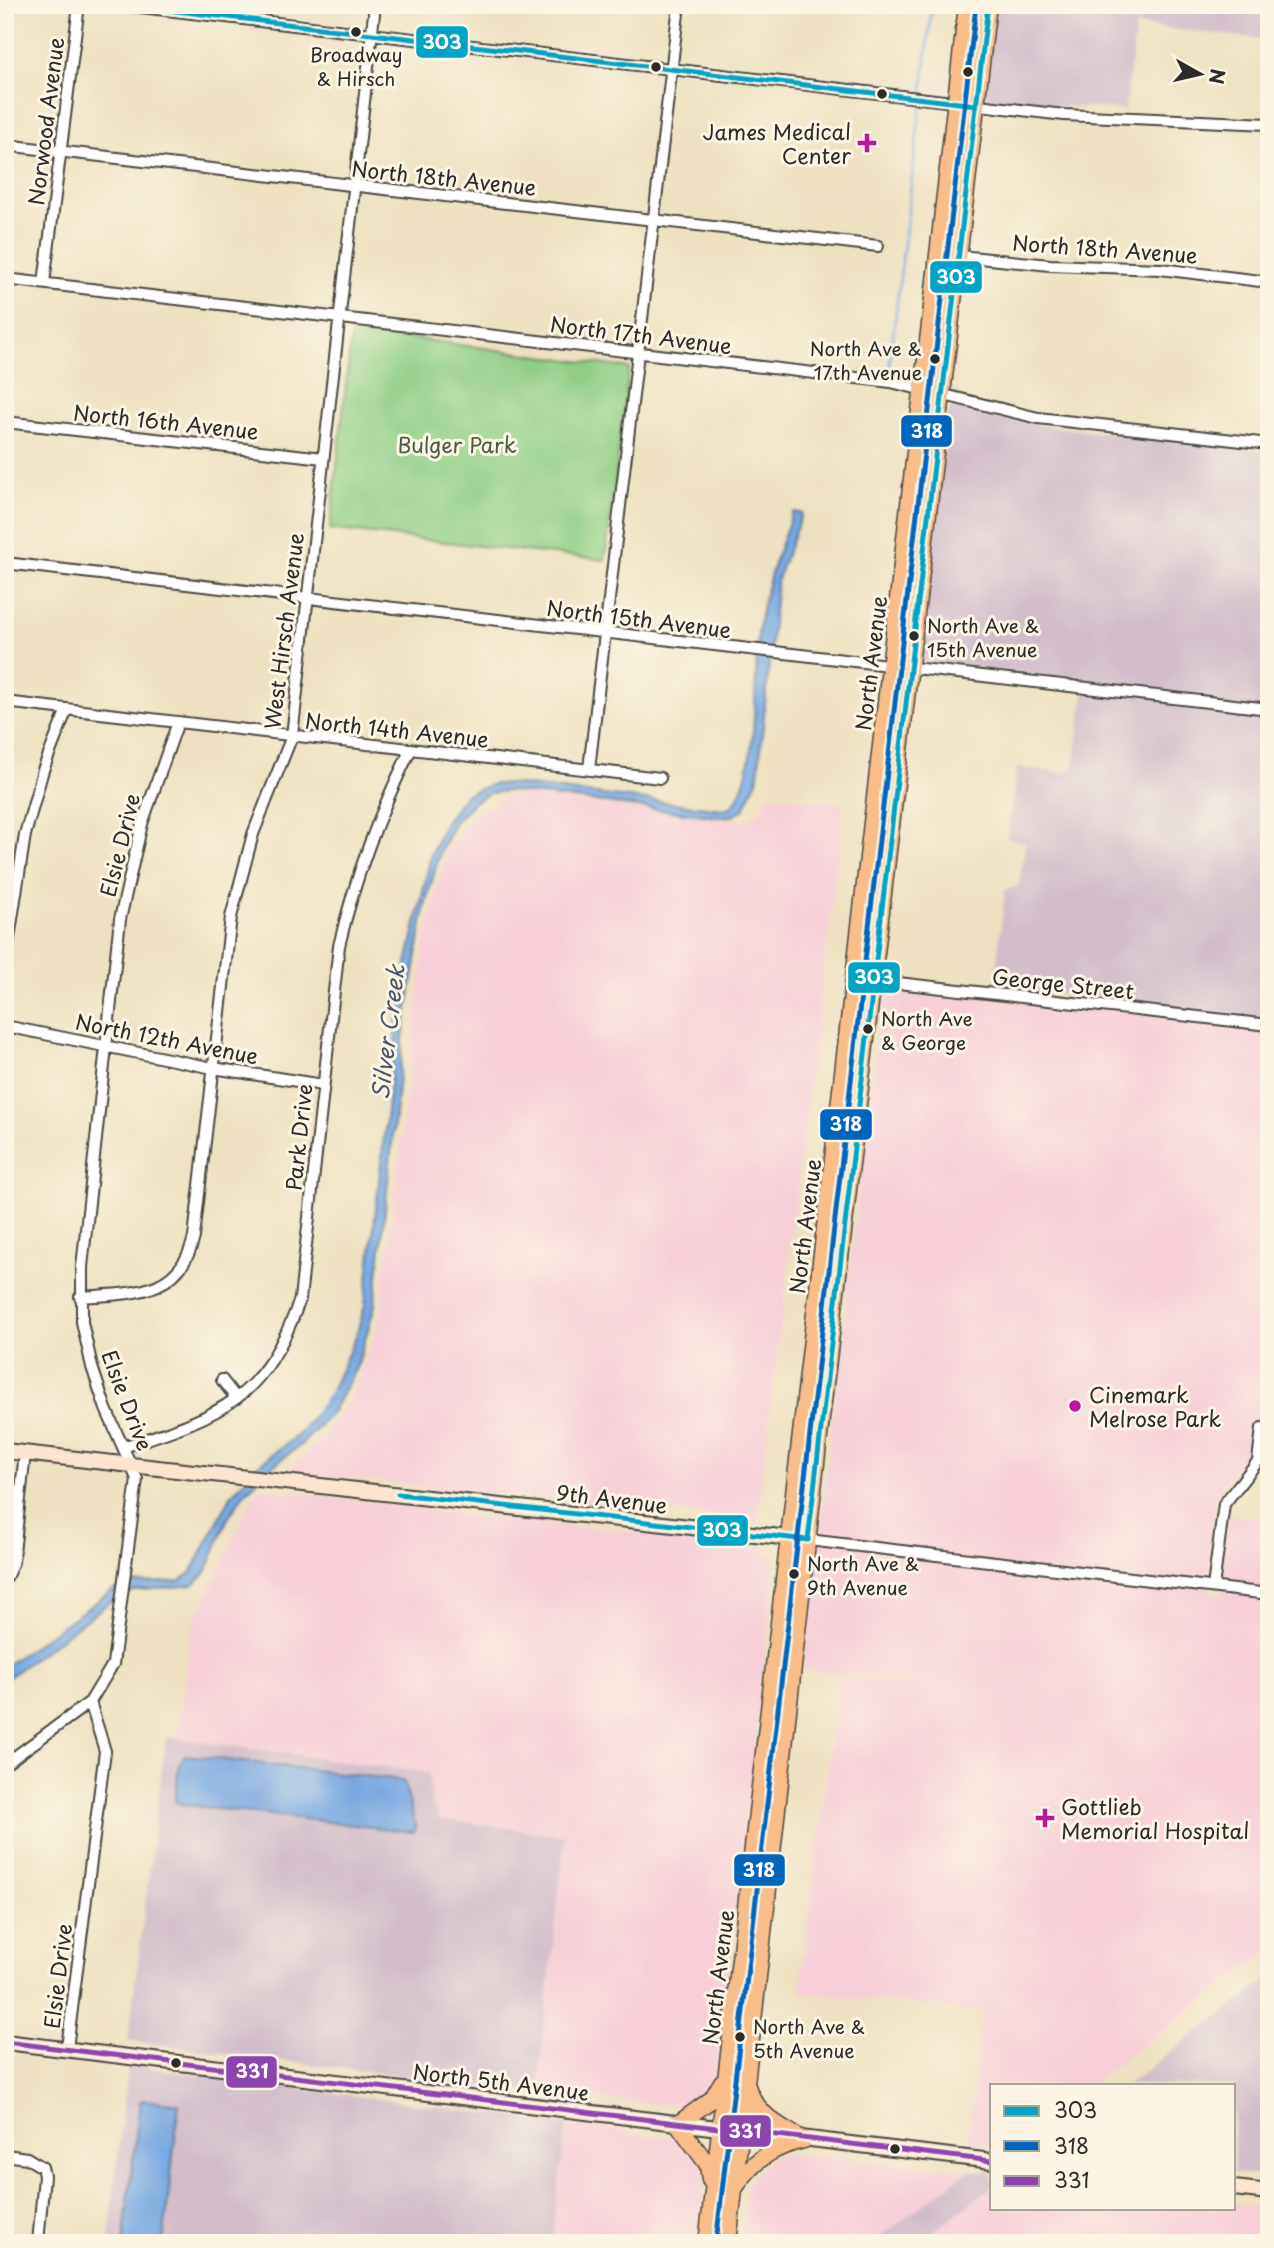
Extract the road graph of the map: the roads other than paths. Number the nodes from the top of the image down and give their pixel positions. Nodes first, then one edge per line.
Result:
1 (79, 5) edge
2 (123, 5) edge
3 (376, 5) edge
4 (679, 5) edge
5 (967, 5) edge
6 (988, 5) edge
7 (372, 34) junction
8 (671, 69) junction
9 (956, 102) junction
10 (976, 105) junction
11 (1269, 124) edge
12 (5, 145) edge
13 (60, 151) junction
14 (354, 186) junction
15 (654, 219) junction
16 (878, 246) dead end
17 (939, 254) junction
18 (957, 256) junction
19 (7, 279) edge
20 (1269, 282) edge
21 (44, 284) junction
22 (5, 305) edge
23 (339, 318) junction
24 (638, 353) junction
25 (924, 389) junction
26 (942, 393) junction
27 (5, 422) edge
28 (1269, 444) edge
29 (323, 458) junction
30 (5, 563) edge
31 (306, 597) junction
32 (605, 634) junction
33 (891, 665) junction
34 (909, 668) junction
35 (5, 702) edge
36 (67, 709) junction
37 (1269, 709) edge
38 (178, 722) junction
39 (292, 736) junction
40 (411, 749) junction
41 (589, 769) junction
42 (660, 778) dead end
43 (5, 964) edge
44 (854, 978) junction
45 (873, 981) junction
46 (1269, 1025) edge
47 (5, 1026) edge
48 (106, 1046) junction
49 (213, 1068) junction
50 (323, 1084) junction
51 (80, 1297) junction
52 (222, 1380) dead end
53 (236, 1398) junction
54 (1269, 1429) edge
55 (124, 1447) junction
56 (5, 1451) edge
57 (25, 1453) junction
58 (132, 1465) junction
59 (789, 1539) junction
60 (808, 1541) junction
61 (5, 1580) edge
62 (1213, 1587) junction
63 (1269, 1594) edge
64 (90, 1702) junction
65 (5, 1764) edge
66 (5, 2042) edge
67 (67, 2048) junction
68 (727, 2068) junction
69 (745, 2081) junction
70 (678, 2124) junction
71 (720, 2129) junction
72 (740, 2132) junction
73 (804, 2140) junction
74 (5, 2155) edge
75 (990, 2161) edge
76 (1236, 2188) edge
77 (733, 2191) junction
78 (1269, 2192) edge
79 (711, 2207) junction
80 (38, 2243) edge
81 (707, 2243) edge
82 (728, 2243) edge

1 - 13 street, Norwood Avenue
2 - 7 street
3 - 7 street, West Hirsch Avenue
4 - 8 street
5 - 9 main road, North Avenue
6 - 10 main road, North Avenue
7 - 8 street
7 - 14 street, West Hirsch Avenue
8 - 9 street
8 - 15 street
9 - 10 street
9 - 17 main road, North Avenue
10 - 11 street
10 - 18 main road, North Avenue
12 - 13 street, North 18th Avenue
13 - 14 street, North 18th Avenue
13 - 21 street, Norwood Avenue
14 - 15 street, North 18th Avenue
14 - 23 street, West Hirsch Avenue
15 - 16 street, North 18th Avenue
15 - 24 street
17 - 18 street, North 18th Avenue
17 - 25 main road, North Avenue
18 - 20 street, North 18th Avenue
18 - 26 main road, North Avenue
19 - 21 street, North 17th Avenue
19 - 22 street
21 - 23 street, North 17th Avenue
23 - 24 street, North 17th Avenue
23 - 29 street, West Hirsch Avenue
24 - 25 street, North 17th Avenue
24 - 32 street
25 - 26 street, North 17th Avenue
25 - 33 main road, North Avenue
26 - 28 street, North 17th Avenue
26 - 34 main road, North Avenue
27 - 29 street, North 16th Avenue
29 - 31 street, West Hirsch Avenue
30 - 31 street, North 15th Avenue
31 - 32 street, North 15th Avenue
31 - 39 street, West Hirsch Avenue
32 - 33 street, North 15th Avenue
32 - 41 street
33 - 34 street, North 15th Avenue
33 - 44 main road, North Avenue
34 - 37 street, North 15th Avenue
34 - 45 main road, North Avenue
35 - 36 street, North 14th Avenue
36 - 38 street, North 14th Avenue
36 - 43 street
38 - 39 street, North 14th Avenue
38 - 48 street, Elsie Drive
39 - 40 street, North 14th Avenue
39 - 49 street, West Hirsch Avenue
40 - 41 street, North 14th Avenue
40 - 50 street, Park Drive
41 - 42 street, North 14th Avenue
44 - 45 street, George Street
44 - 59 main road, North Avenue
45 - 46 street, George Street
45 - 60 main road, North Avenue
47 - 48 street, North 12th Avenue
48 - 49 street, North 12th Avenue
48 - 51 street, Elsie Drive
49 - 50 street, North 12th Avenue
49 - 51 street, West Hirsch Avenue
50 - 53 street, Park Drive
51 - 55 street, Elsie Drive
52 - 53 street
53 - 55 street, Park Drive
54 - 62 street
55 - 58 street, Elsie Drive
56 - 57 street, 9th Avenue
57 - 58 street, 9th Avenue
57 - 61 street
58 - 59 street, 9th Avenue
58 - 64 street, Elsie Drive
59 - 60 street, 9th Avenue
59 - 68 main road, North Avenue
60 - 62 street, 9th Avenue
60 - 69 main road, North Avenue
62 - 63 street, 9th Avenue
64 - 65 street
64 - 67 street, Elsie Drive
66 - 67 street, North 5th Avenue
67 - 70 street, North 5th Avenue
68 - 70 main road
68 - 71 main road, North Avenue
69 - 72 main road, North Avenue
69 - 73 main road
70 - 71 street, North 5th Avenue
70 - 79 main road
71 - 72 street, North 5th Avenue
71 - 79 main road, North Avenue
72 - 73 street, North 5th Avenue
72 - 77 main road, North Avenue
73 - 75 street, North 5th Avenue
73 - 77 main road
74 - 80 street
76 - 78 street
77 - 82 main road, North Avenue
79 - 81 main road, North Avenue

